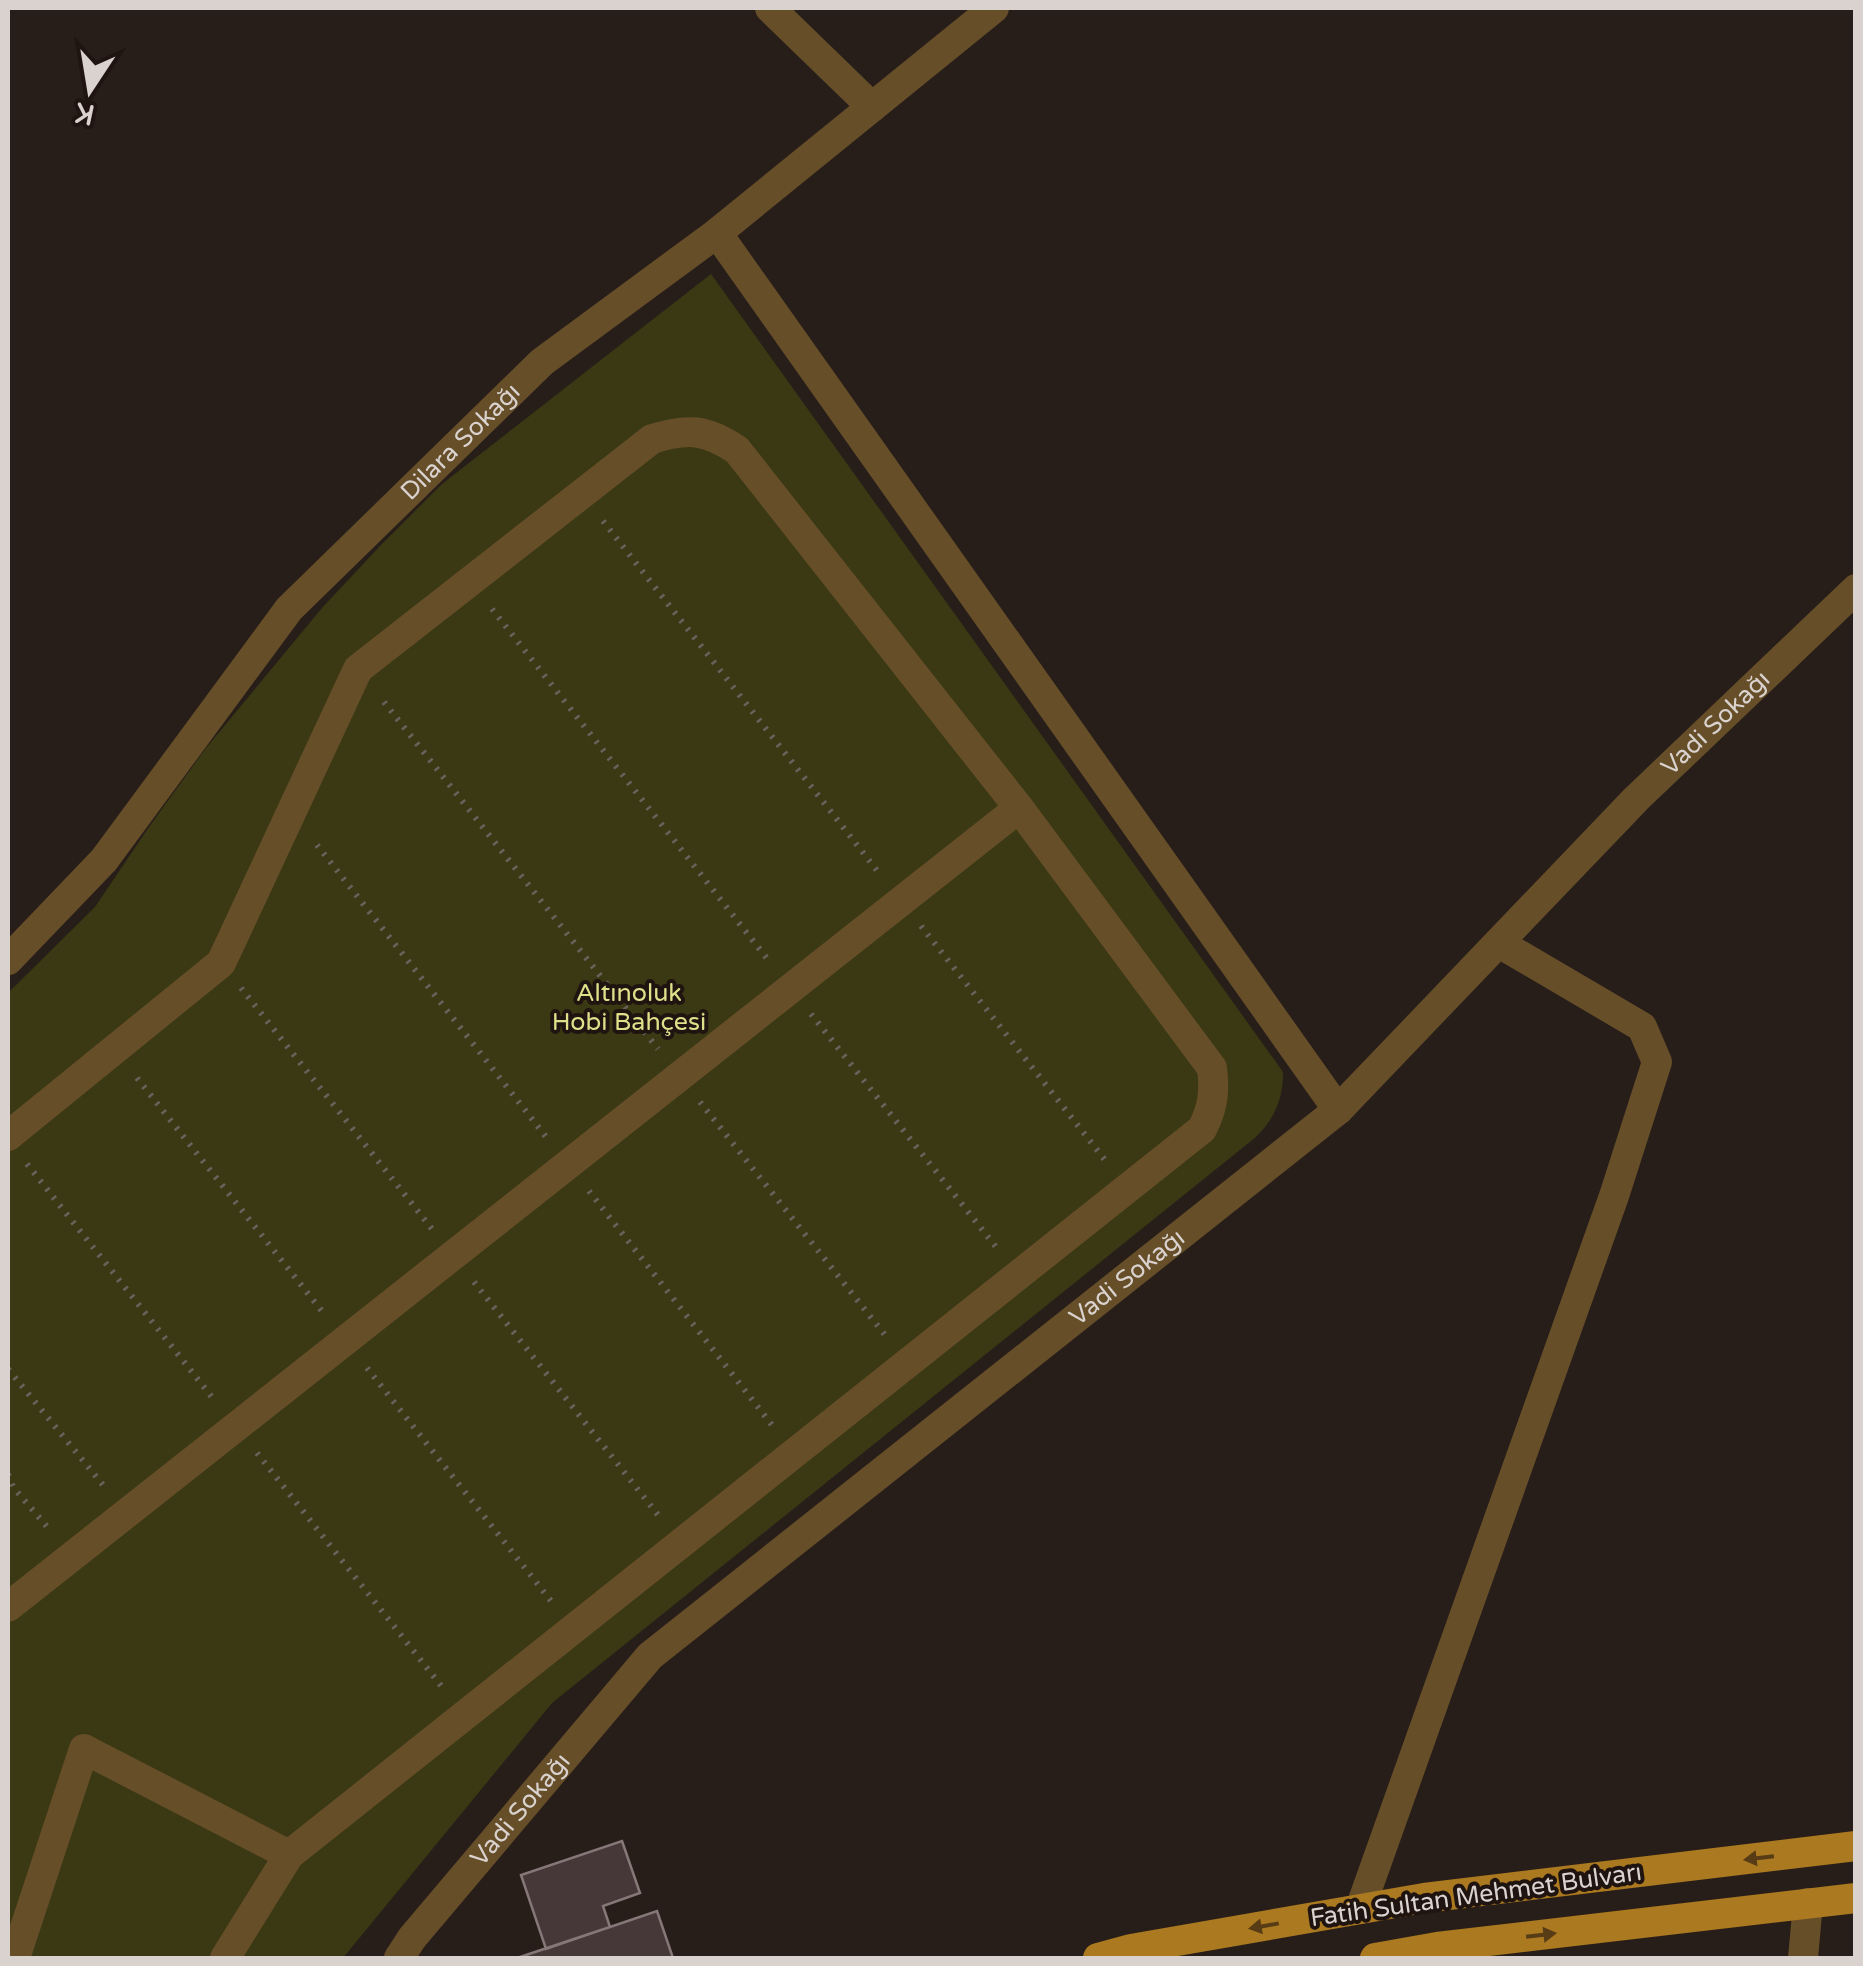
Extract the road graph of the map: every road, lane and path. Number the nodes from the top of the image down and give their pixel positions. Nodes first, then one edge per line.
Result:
1 (770, 8) edge
2 (994, 8) edge
3 (872, 108) junction
4 (716, 233) junction
5 (582, 495) junction
6 (470, 582) junction
7 (1856, 589) edge
8 (358, 670) junction
9 (1019, 808) junction
10 (901, 901) junction
11 (1499, 942) junction
12 (8, 960) edge
13 (791, 988) junction
14 (680, 1076) junction
15 (1338, 1110) junction
16 (8, 1136) edge
17 (1127, 1189) junction
18 (1018, 1276) junction
19 (907, 1364) junction
20 (8, 1369) edge
21 (8, 1474) edge
22 (126, 1514) junction
23 (72, 1556) junction
24 (8, 1607) edge
25 (1856, 1846) edge
26 (289, 1855) junction
27 (1856, 1898) edge
28 (1808, 1903) junction
29 (1360, 1909) junction
30 (15, 1958) edge
31 (225, 1958) edge
32 (399, 1958) edge
33 (1098, 1958) edge
34 (1375, 1958) edge
35 (1804, 1958) edge

1 - 3 street
2 - 3 street, Dilara Sokağı
3 - 4 street, Dilara Sokağı
4 - 12 street, Dilara Sokağı
4 - 15 street
5 - 6 street
5 - 9 street
5 - 10 path
6 - 8 street
6 - 13 path
7 - 11 street, Vadi Sokağı
8 - 14 path
8 - 16 street
9 - 10 street
9 - 17 street
10 - 13 street
10 - 17 path
11 - 15 street, Vadi Sokağı
11 - 29 street
13 - 14 street
13 - 18 path
14 - 19 path
14 - 22 street
15 - 32 street, Vadi Sokağı
17 - 18 street
18 - 19 street
19 - 26 street
20 - 22 path
21 - 23 path
22 - 23 street
23 - 24 street
25 -> 29 main road, Fatih Sultan Mehmet Bulvarı
26 - 30 street
26 - 31 street
27 - 28 main road, Fatih Sultan Mehmet Bulvarı
34 -> 28 main road, Fatih Sultan Mehmet Bulvarı
28 - 35 street
29 -> 33 main road, Fatih Sultan Mehmet Bulvarı

